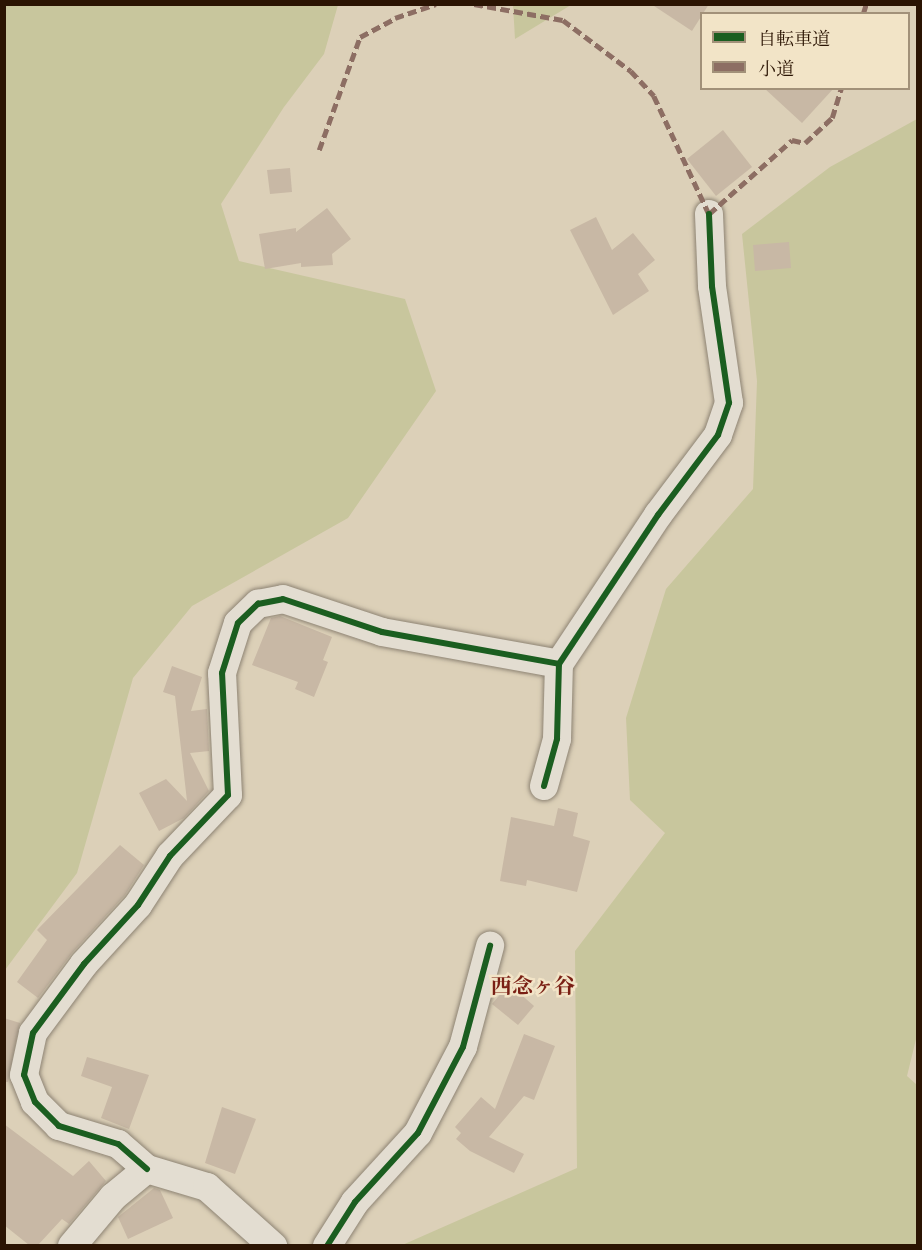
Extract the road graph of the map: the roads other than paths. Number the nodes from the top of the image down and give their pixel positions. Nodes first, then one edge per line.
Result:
1 (709, 214) dead end
2 (559, 664) junction
3 (544, 786) dead end
4 (490, 946) dead end
5 (147, 1169) junction
6 (72, 1245) edge
7 (273, 1245) edge
8 (327, 1245) edge

1 - 2 street
2 - 3 street
2 - 5 street
4 - 8 street
5 - 6 street
5 - 7 street

